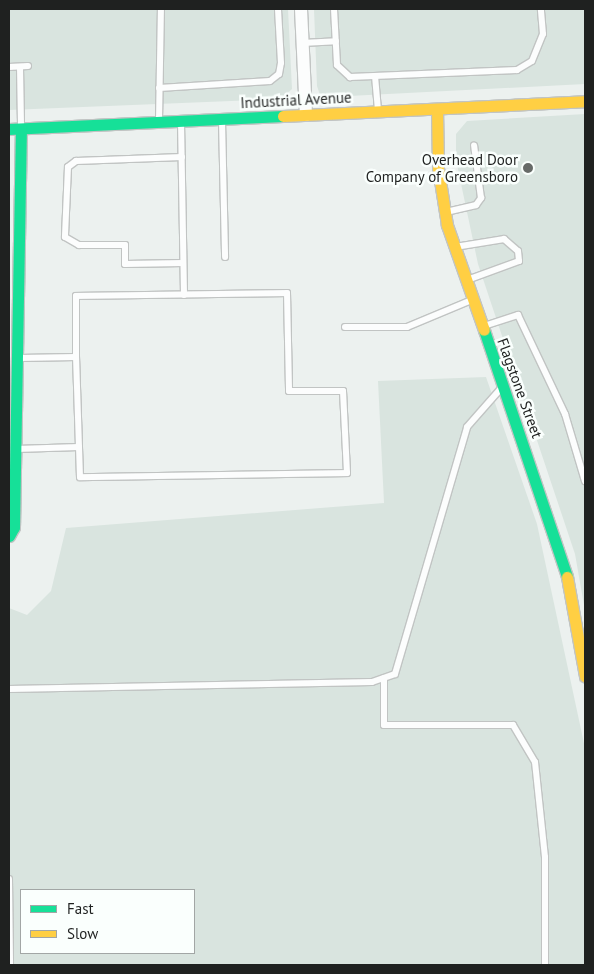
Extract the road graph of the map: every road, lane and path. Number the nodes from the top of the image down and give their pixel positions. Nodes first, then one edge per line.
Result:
1 (161, 9) edge
2 (278, 9) edge
3 (301, 9) edge
4 (334, 9) edge
5 (541, 9) edge
6 (336, 42) junction
7 (302, 43) junction
8 (28, 66) dead end
9 (9, 67) edge
10 (20, 67) junction
11 (375, 76) junction
12 (159, 88) junction
13 (585, 101) edge
14 (437, 109) junction
15 (378, 111) junction
16 (306, 115) junction
17 (222, 119) junction
18 (181, 121) junction
19 (159, 122) junction
20 (21, 129) junction
21 (9, 130) edge
22 (474, 145) dead end
23 (182, 157) junction
24 (445, 212) junction
25 (13, 219) edge
26 (454, 247) junction
27 (225, 257) dead end
28 (183, 263) junction
29 (466, 280) junction
30 (184, 295) junction
31 (473, 300) junction
32 (12, 312) edge
33 (483, 326) junction
34 (345, 327) dead end
35 (76, 357) junction
36 (16, 358) junction
37 (504, 385) junction
38 (13, 444) edge
39 (79, 446) junction
40 (585, 481) edge
41 (9, 536) edge
42 (580, 624) edge
43 (585, 676) edge
44 (384, 678) junction
45 (9, 689) edge
46 (9, 879) edge
47 (10, 965) edge
48 (545, 965) edge

1 - 12 lane
2 - 12 lane
3 - 7 street
4 - 6 lane
5 - 11 lane
6 - 7 lane
6 - 11 lane
7 - 16 street
8 - 10 lane
9 - 10 lane
10 - 20 lane
11 - 15 lane
12 - 19 lane
13 - 14 street, Industrial Avenue
14 - 15 street, Industrial Avenue
14 - 24 street, Flagstone Street
15 - 16 street, Industrial Avenue
16 - 17 street, Industrial Avenue
17 - 18 street, Industrial Avenue
17 - 27 lane
18 - 19 street, Industrial Avenue
18 - 23 lane
19 - 20 street, Industrial Avenue
20 - 21 street, Industrial Avenue
20 - 25 street
22 - 24 lane
23 - 28 lane
23 - 28 lane
24 - 26 street, Flagstone Street
25 - 32 street
26 - 29 street, Flagstone Street
26 - 29 lane
28 - 30 lane
29 - 31 street, Flagstone Street
30 - 35 lane
30 - 39 lane
31 - 33 street, Flagstone Street
31 - 34 lane
32 - 36 street
33 - 37 street, Flagstone Street
33 - 40 lane
35 - 36 lane
35 - 39 lane
36 - 38 street
37 - 42 street, Flagstone Street
37 - 44 lane
38 - 39 lane
38 - 41 street
42 - 43 street, Flagstone Street
44 - 45 lane
44 - 48 lane
46 - 47 lane

